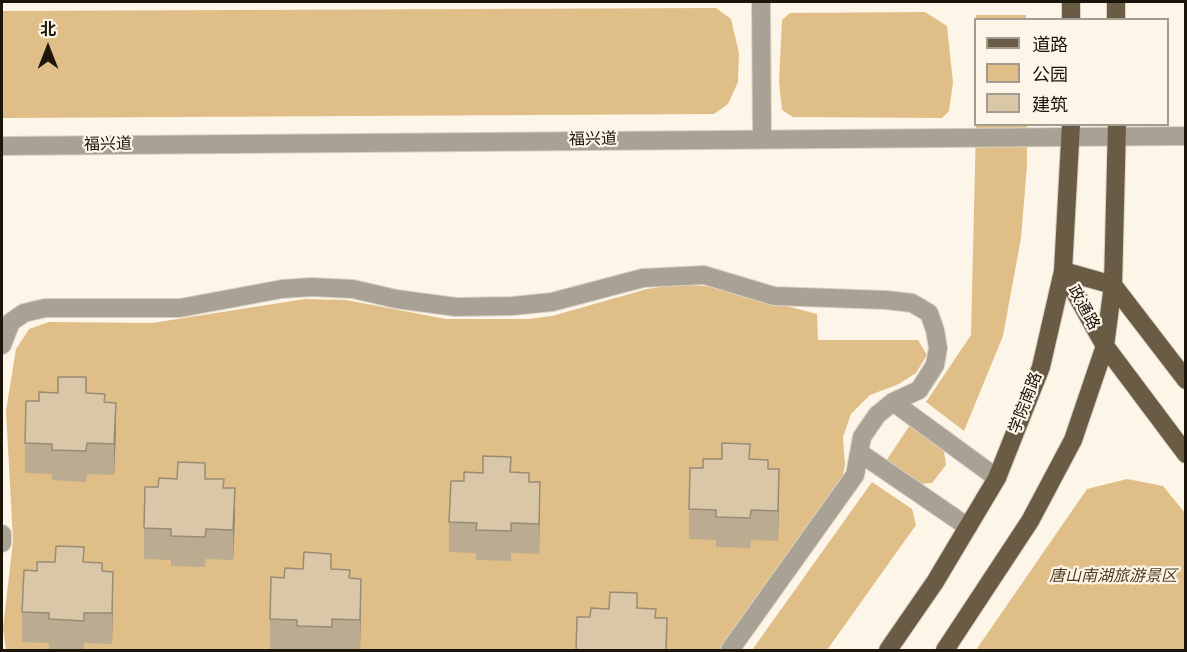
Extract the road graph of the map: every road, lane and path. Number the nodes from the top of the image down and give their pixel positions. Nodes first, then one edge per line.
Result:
1 (761, 2) edge
2 (1071, 2) edge
3 (1116, 2) edge
4 (1071, 18) edge
5 (1116, 18) edge
6 (1071, 130) edge
7 (1117, 130) edge
8 (1185, 136) edge
9 (762, 139) junction
10 (2, 146) edge
11 (1063, 271) junction
12 (1113, 285) junction
13 (2, 345) edge
14 (1105, 346) junction
15 (1185, 380) edge
16 (893, 402) junction
17 (860, 453) junction
18 (1185, 454) edge
19 (997, 478) junction
20 (968, 527) junction
21 (2, 534) edge
22 (2, 543) edge
23 (730, 651) edge
24 (888, 651) edge
25 (945, 651) edge

1 - 9 street
2 - 4 main road
3 - 5 main road
6 - 7 street, 福兴道
6 - 9 street, 福兴道
6 - 11 main road, 学院南路
7 - 8 street, 福兴道
7 - 12 main road
9 - 10 street, 福兴道
11 - 12 main road, 政通路
11 - 14 main road, 政通路
11 - 19 main road, 学院南路
12 - 14 main road
12 - 15 main road
13 - 16 street
14 - 18 main road, 政通路
14 - 25 main road
16 - 17 street
16 - 19 street
17 - 20 street
17 - 23 street
19 - 20 main road, 学院南路
20 - 24 main road, 学院南路
21 - 22 street

